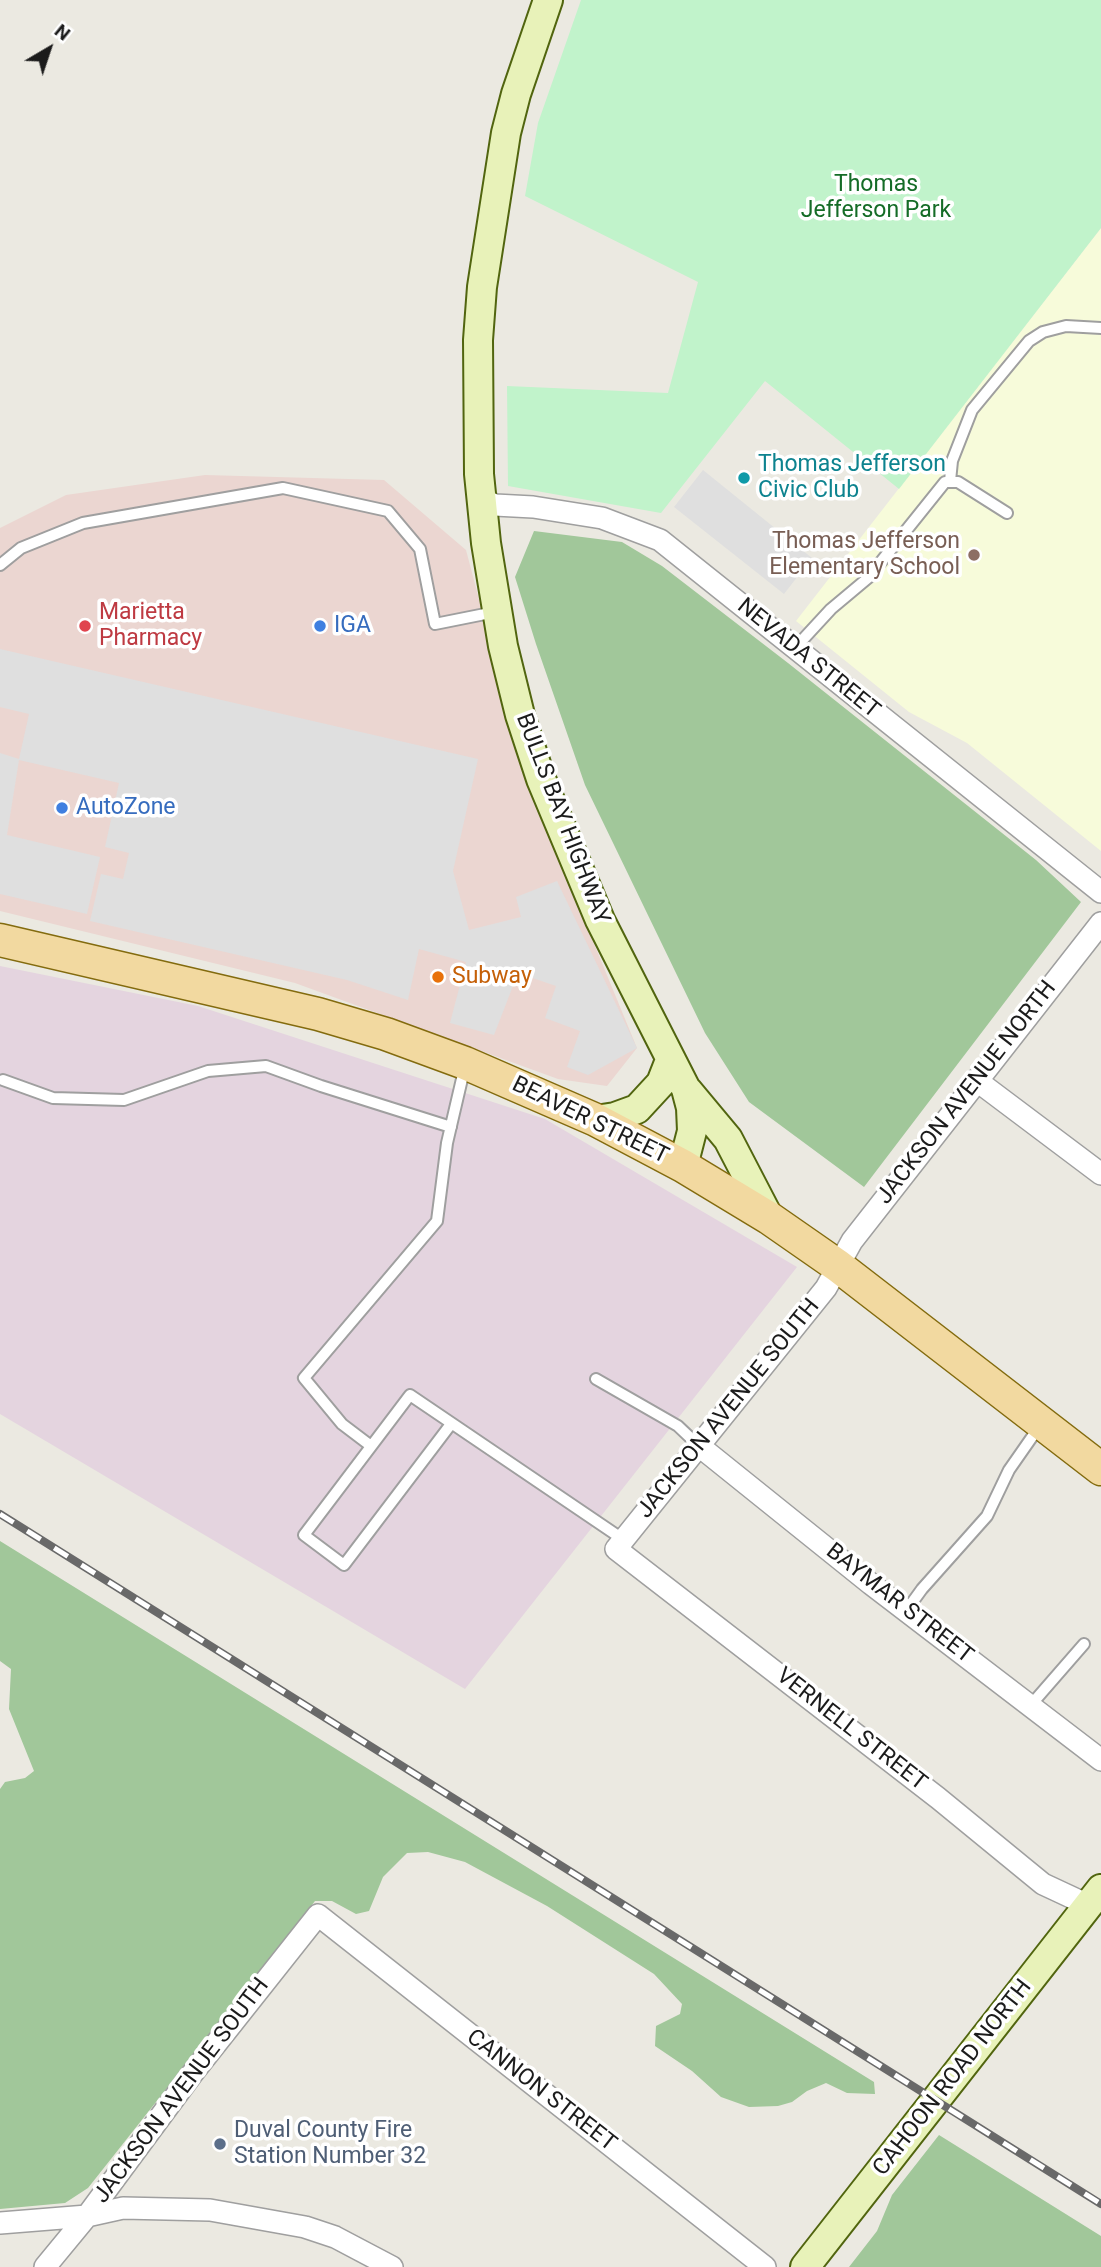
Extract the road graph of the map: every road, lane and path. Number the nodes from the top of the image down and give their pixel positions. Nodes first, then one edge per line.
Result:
1 (548, 0) edge
2 (1101, 328) edge
3 (950, 481) junction
4 (482, 499) junction
5 (1007, 513) dead end
6 (0, 565) edge
7 (498, 611) junction
8 (795, 648) junction
9 (1101, 892) edge
10 (1101, 923) edge
11 (0, 940) edge
12 (670, 1060) junction
13 (465, 1063) junction
14 (3, 1080) dead end
15 (976, 1080) junction
16 (686, 1089) junction
17 (596, 1120) junction
18 (451, 1127) junction
19 (683, 1166) junction
20 (1101, 1174) edge
21 (769, 1219) junction
22 (838, 1266) junction
23 (596, 1379) dead end
24 (1042, 1423) junction
25 (451, 1424) junction
26 (698, 1445) junction
27 (371, 1446) junction
28 (1101, 1469) edge
29 (620, 1545) junction
30 (906, 1611) junction
31 (1084, 1644) dead end
32 (1030, 1706) junction
33 (1101, 1760) edge
34 (1094, 1897) edge
35 (318, 1914) joint
36 (87, 2216) junction
37 (0, 2222) edge
38 (45, 2267) edge
39 (392, 2267) edge
40 (765, 2267) edge
41 (805, 2267) edge

1 - 4 main road, BULLS BAY HIGHWAY
2 - 3 lane
3 - 5 lane
3 - 8 lane
4 - 7 main road, BULLS BAY HIGHWAY
4 - 8 street, NEVADA STREET
6 - 7 lane
7 - 12 main road, BULLS BAY HIGHWAY
8 - 9 street, NEVADA STREET
10 - 15 street, JACKSON AVENUE NORTH
11 - 13 main road, BEAVER STREET
12 - 16 main road, BULLS BAY HIGHWAY
12 - 17 main road
13 - 17 main road, BEAVER STREET
13 - 18 lane
14 - 18 lane
15 - 20 street
15 - 22 street, JACKSON AVENUE NORTH
16 - 19 main road, BULLS BAY HIGHWAY
16 - 21 main road
17 - 19 main road, BEAVER STREET
18 - 27 lane
19 - 21 main road, BEAVER STREET
21 - 22 main road, BEAVER STREET
22 - 24 main road, BEAVER STREET
22 - 26 street, JACKSON AVENUE SOUTH
23 - 26 lane
24 - 28 main road, BEAVER STREET
24 - 30 lane
25 - 27 lane
25 - 27 lane
25 - 29 lane
26 - 29 street, JACKSON AVENUE SOUTH
26 - 30 street, BAYMAR STREET
29 - 34 street, VERNELL STREET
30 - 32 street, BAYMAR STREET
31 - 32 lane
32 - 33 street, BAYMAR STREET
34 - 41 main road, CAHOON ROAD NORTH
35 - 36 street, JACKSON AVENUE SOUTH
35 - 40 street, CANNON STREET
36 - 37 street
36 - 38 street, JACKSON AVENUE SOUTH
36 - 39 street

